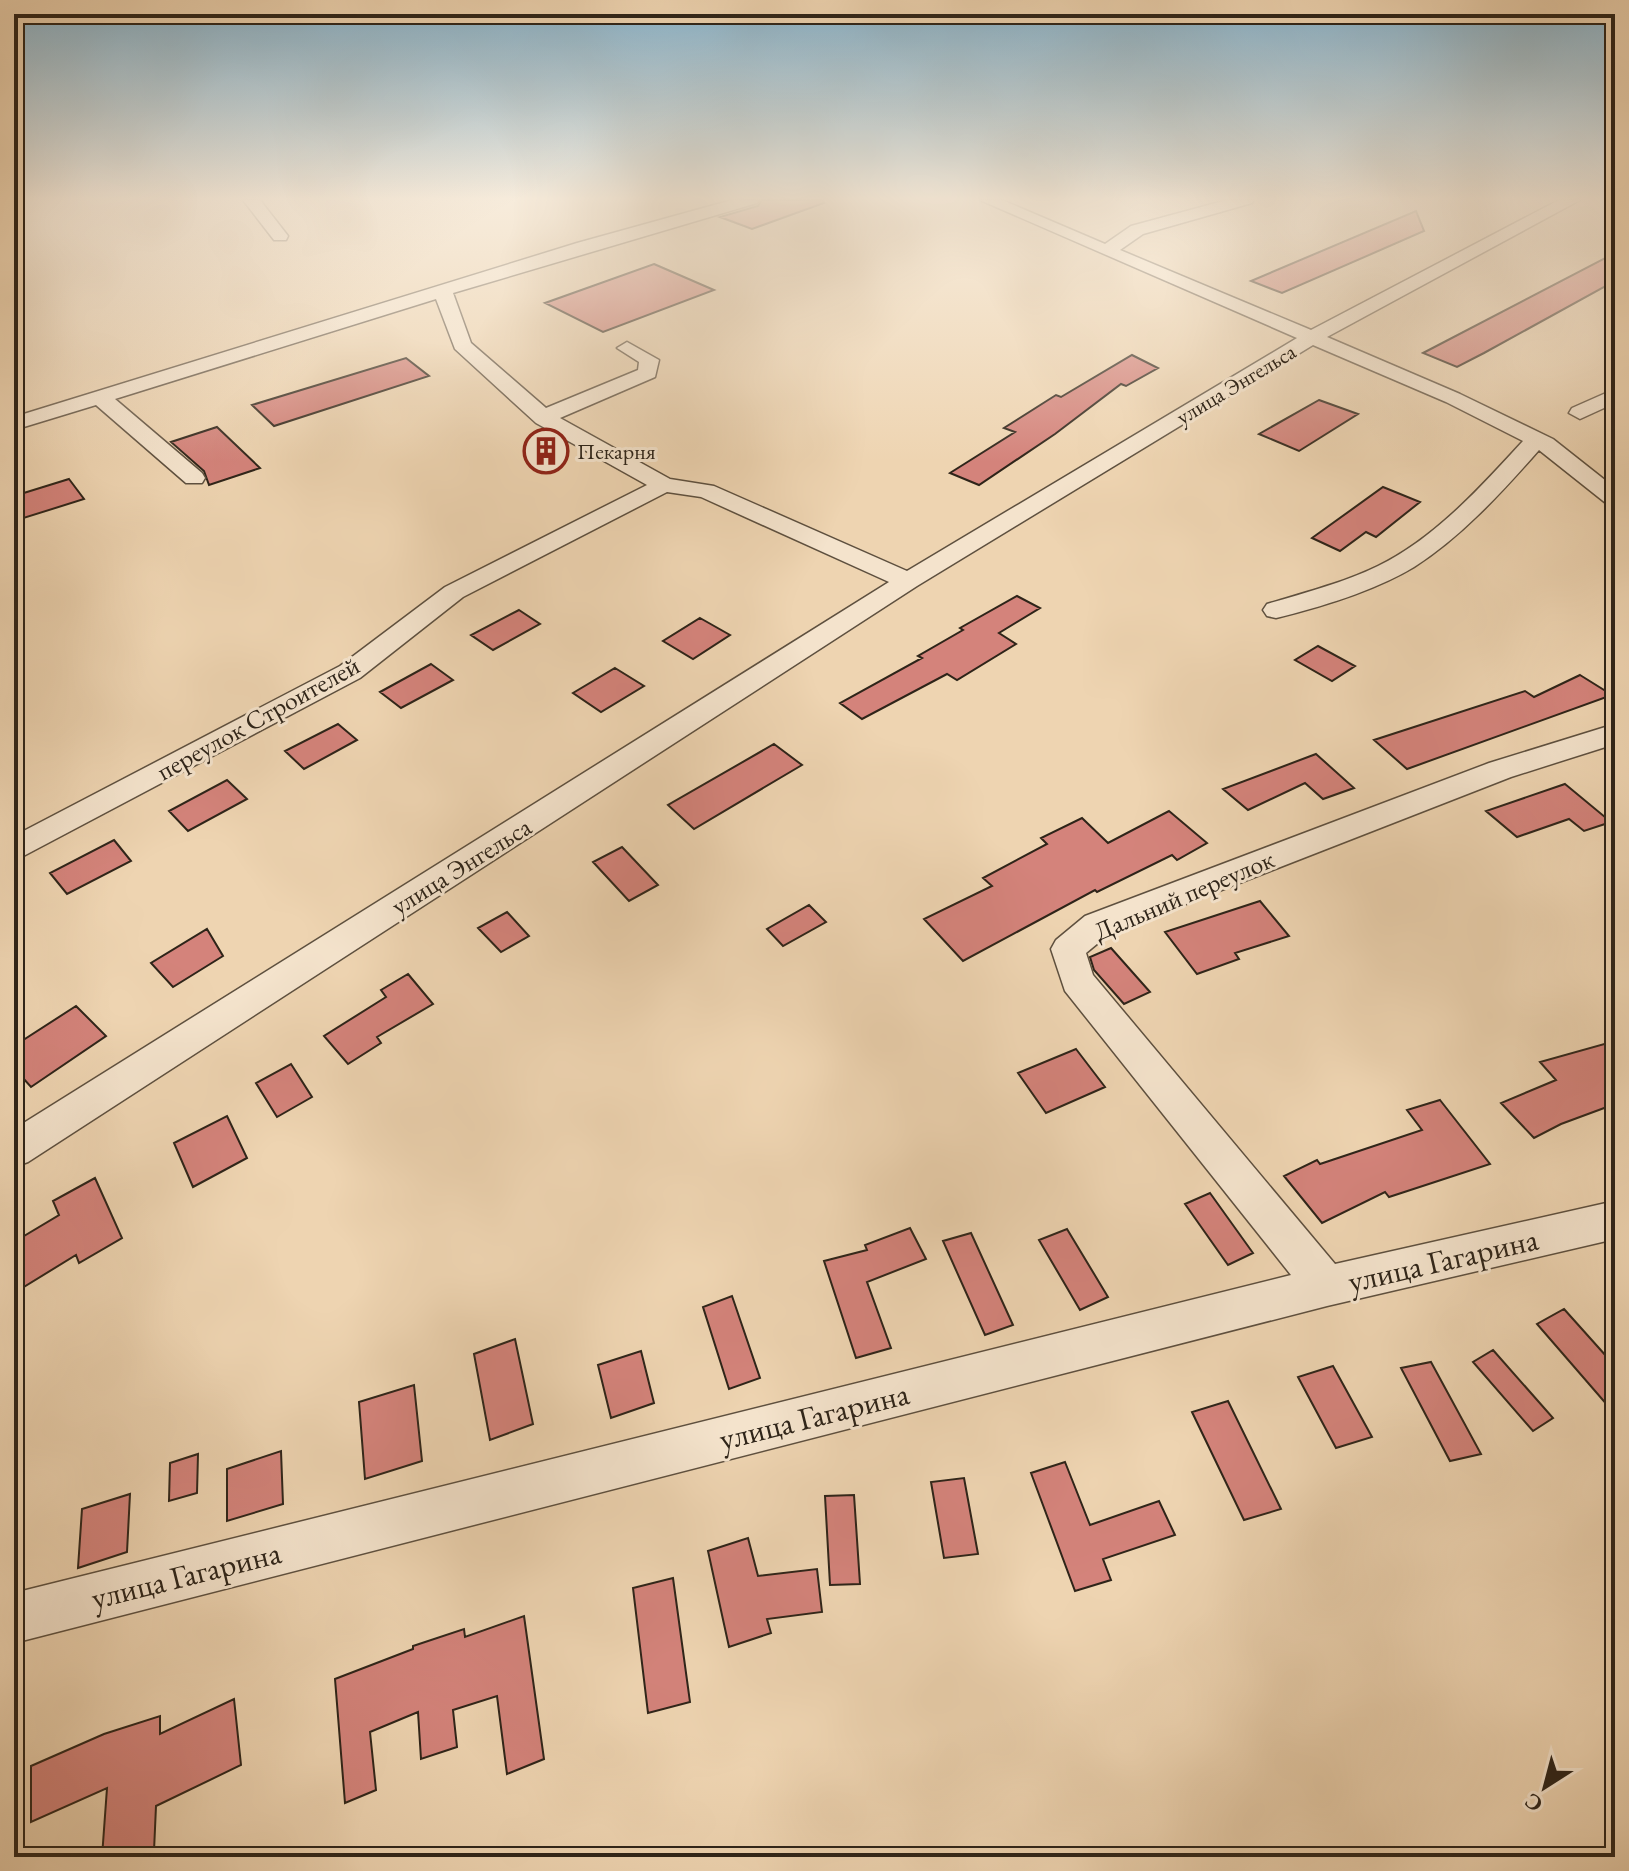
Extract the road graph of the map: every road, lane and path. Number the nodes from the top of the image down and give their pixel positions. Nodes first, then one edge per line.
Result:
1 (455, 287) edge
2 (1191, 287) edge
3 (1407, 287) edge
4 (443, 291) junction
5 (1311, 338) junction
6 (627, 348) dead end
7 (1615, 395) edge
8 (99, 397) junction
9 (1580, 413) dead end
10 (544, 418) junction
11 (14, 424) edge
12 (1540, 442) junction
13 (194, 478) dead end
14 (664, 485) junction
15 (1615, 499) edge
16 (908, 581) junction
17 (1276, 610) dead end
18 (1615, 734) edge
19 (14, 850) edge
20 (14, 1150) edge
21 (1615, 1220) edge
22 (1327, 1286) junction
23 (14, 1618) edge

1 - 4 street
2 - 5 street
3 - 5 street, улица Энгельса
4 - 8 street
4 - 10 street
5 - 12 street
5 - 16 street, улица Энгельса
6 - 10 street
7 - 9 street
8 - 11 street
8 - 13 street
10 - 14 street
12 - 15 street
12 - 17 street
14 - 16 street
14 - 19 street, переулок Строителей
16 - 20 street, улица Энгельса
18 - 22 street, Дальний переулок
21 - 22 street, улица Гагарина
22 - 23 street, улица Гагарина

